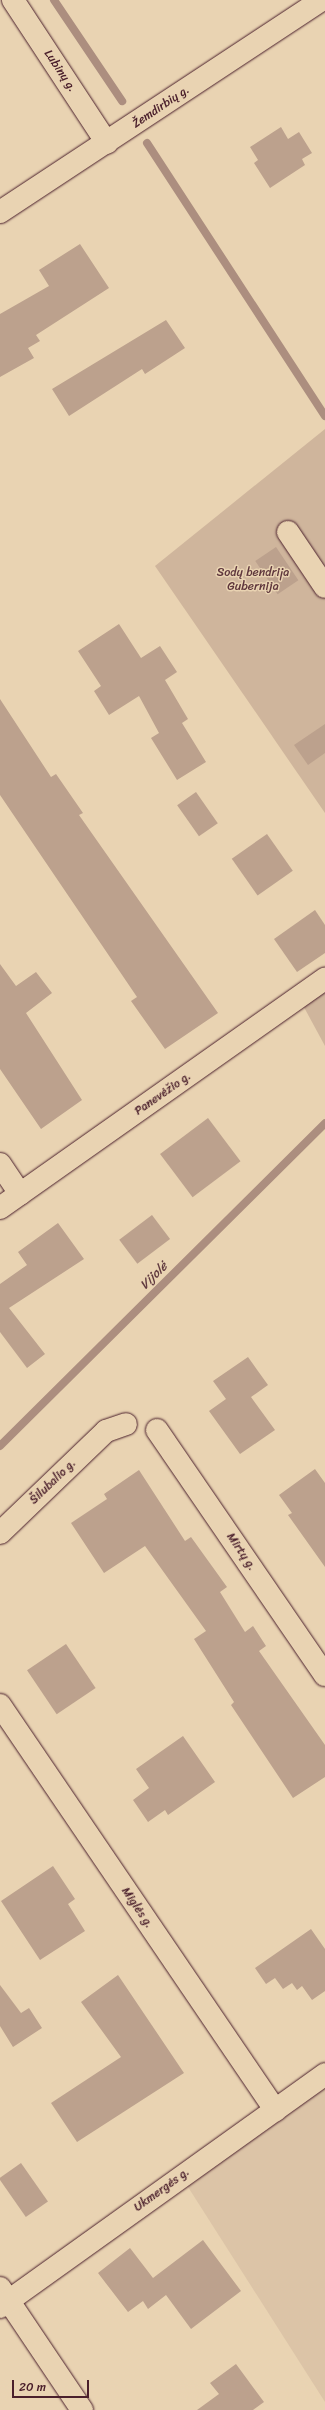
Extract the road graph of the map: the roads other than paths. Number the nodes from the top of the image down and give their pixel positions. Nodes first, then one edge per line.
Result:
1 (13, 0) edge
2 (321, 0) edge
3 (108, 143) junction
4 (0, 212) edge
5 (288, 532) dead end
6 (325, 588) edge
7 (325, 980) edge
8 (0, 1164) edge
9 (20, 1194) junction
10 (0, 1208) edge
11 (116, 1428) dead end
12 (157, 1430) dead end
13 (0, 1533) edge
14 (325, 1674) edge
15 (0, 1705) edge
16 (325, 2074) edge
17 (275, 2110) junction
18 (3, 2298) edge
19 (82, 2410) edge

1 - 3 street, Lubinų g.
2 - 3 street, Žemdirbių g.
3 - 4 street, Žemdirbių g.
5 - 6 street
7 - 9 street, Panevėžio g.
8 - 9 street
9 - 10 street, Panevėžio g.
11 - 13 street, Šilubalio g.
12 - 14 street, Mirtų g.
15 - 17 street, Miglės g.
16 - 17 street, Ukmergės g.
17 - 18 street, Ukmergės g.
18 - 19 street

